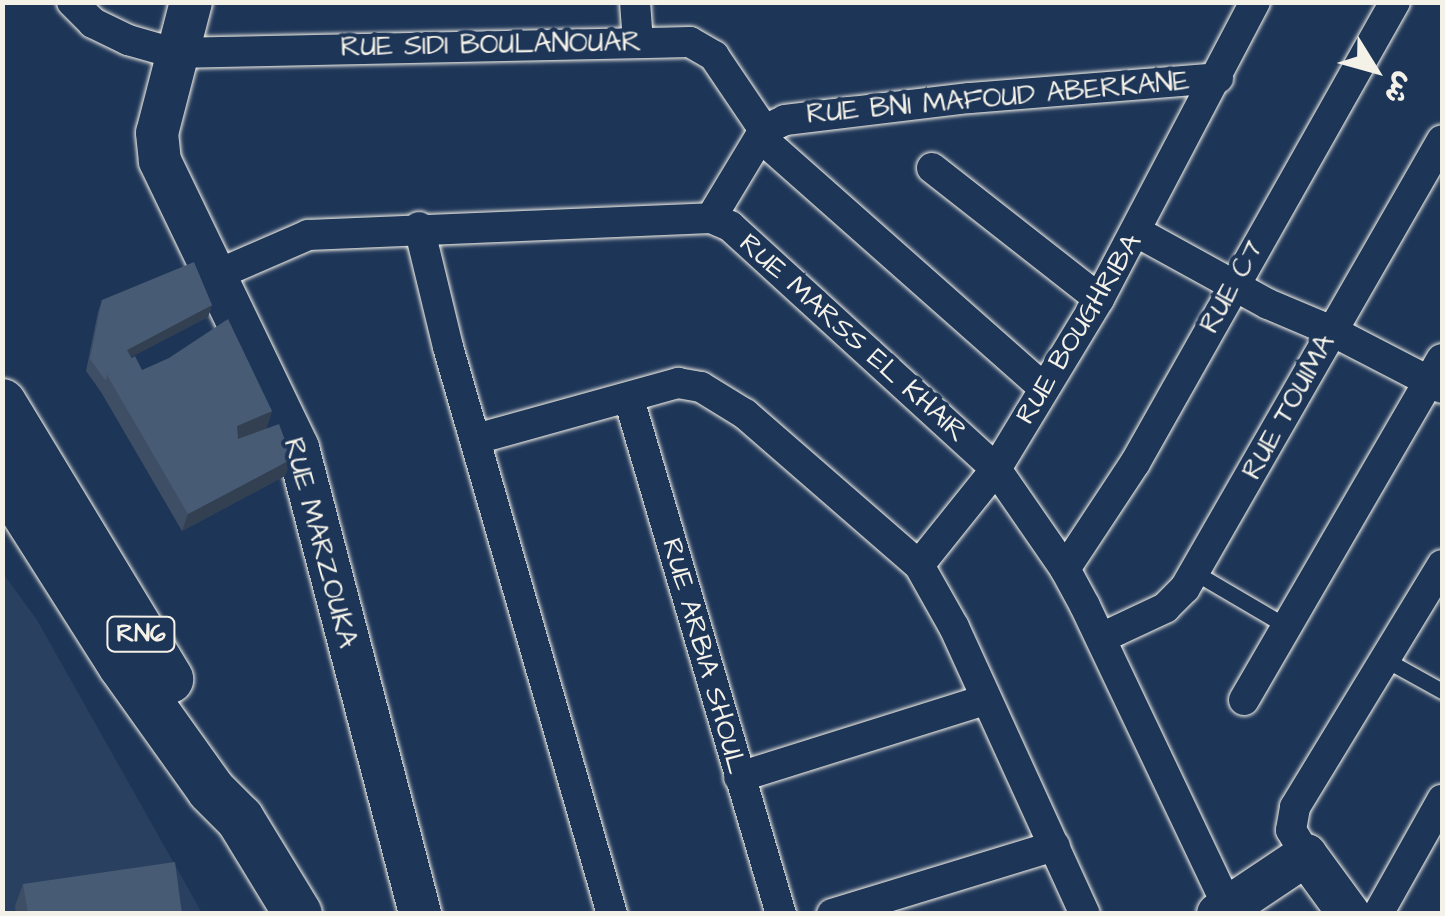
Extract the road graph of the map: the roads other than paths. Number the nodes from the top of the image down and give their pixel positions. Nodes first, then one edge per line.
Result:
1 (72, 2) edge
2 (190, 2) edge
3 (635, 2) edge
4 (1255, 2) edge
5 (1395, 2) edge
6 (638, 42) junction
7 (174, 54) junction
8 (1218, 78) junction
9 (762, 134) junction
10 (1442, 140) edge
11 (932, 168) dead end
12 (712, 218) junction
13 (419, 228) junction
14 (1137, 232) junction
15 (216, 275) junction
16 (1233, 284) junction
17 (1099, 299) junction
18 (1332, 331) junction
19 (1438, 376) edge
20 (1044, 388) junction
21 (629, 399) junction
22 (2, 403) edge
23 (476, 439) junction
24 (18, 465) edge
25 (996, 469) junction
26 (918, 565) junction
27 (1442, 566) edge
28 (1065, 568) junction
29 (1194, 572) junction
30 (1286, 626) junction
31 (1102, 638) junction
32 (1388, 662) junction
33 (1442, 691) edge
34 (984, 700) junction
35 (1244, 700) dead end
36 (739, 776) junction
37 (1442, 800) edge
38 (240, 819) junction
39 (1299, 842) junction
40 (1055, 846) junction
41 (1223, 910) edge
42 (298, 914) edge
43 (420, 914) edge
44 (612, 914) edge
45 (781, 914) edge
46 (832, 914) edge
47 (1086, 914) edge
48 (1349, 914) edge
49 (1378, 914) edge

1 - 7 street, RUE SIDI BOULANOUAR
2 - 7 street
3 - 6 street
4 - 8 street, RUE BOUGHRIBA
5 - 16 street, RUE C7
6 - 7 street, RUE SIDI BOULANOUAR
6 - 9 street, RUE SIDI BOULANOUAR
7 - 15 street, RUE MARZOUKA
8 - 9 street, RUE BNI MAFOUD ABERKANE
8 - 14 street, RUE BOUGHRIBA
9 - 12 street
9 - 20 street
10 - 18 street, RUE TOUIMA
11 - 17 street
12 - 13 street, RUE MARSS EL KHAIR
12 - 25 street, RUE MARSS EL KHAIR
13 - 15 street, RUE MARSS EL KHAIR
13 - 23 street
14 - 16 street
14 - 17 street, RUE BOUGHRIBA
15 - 43 street, RUE MARZOUKA
16 - 18 street
16 - 28 street, RUE C7
17 - 20 street, RUE BOUGHRIBA
18 - 19 street
18 - 29 street, RUE TOUIMA
19 - 30 street
20 - 25 street, RUE BOUGHRIBA
21 - 23 street
21 - 26 street
21 - 36 street, RUE ARBIA SHOUL
22 - 24 main road, RN6
23 - 44 street
24 - 38 main road, RN6
24 - 38 main road, RN6
25 - 26 street, RUE BOUGHRIBA
25 - 28 street, RUE MARSS EL KHAIR
26 - 34 street
27 - 32 street
28 - 31 street, RUE MARSS EL KHAIR
29 - 30 lane
29 - 31 street, RUE TOUIMA
30 - 35 street
31 - 41 street, RUE MARSS EL KHAIR
32 - 33 lane
32 - 39 street
34 - 36 street
34 - 40 street
36 - 45 street, RUE ARBIA SHOUL
37 - 49 street
38 - 42 main road, RN6
39 - 41 street
39 - 48 street
40 - 46 street
40 - 47 street

